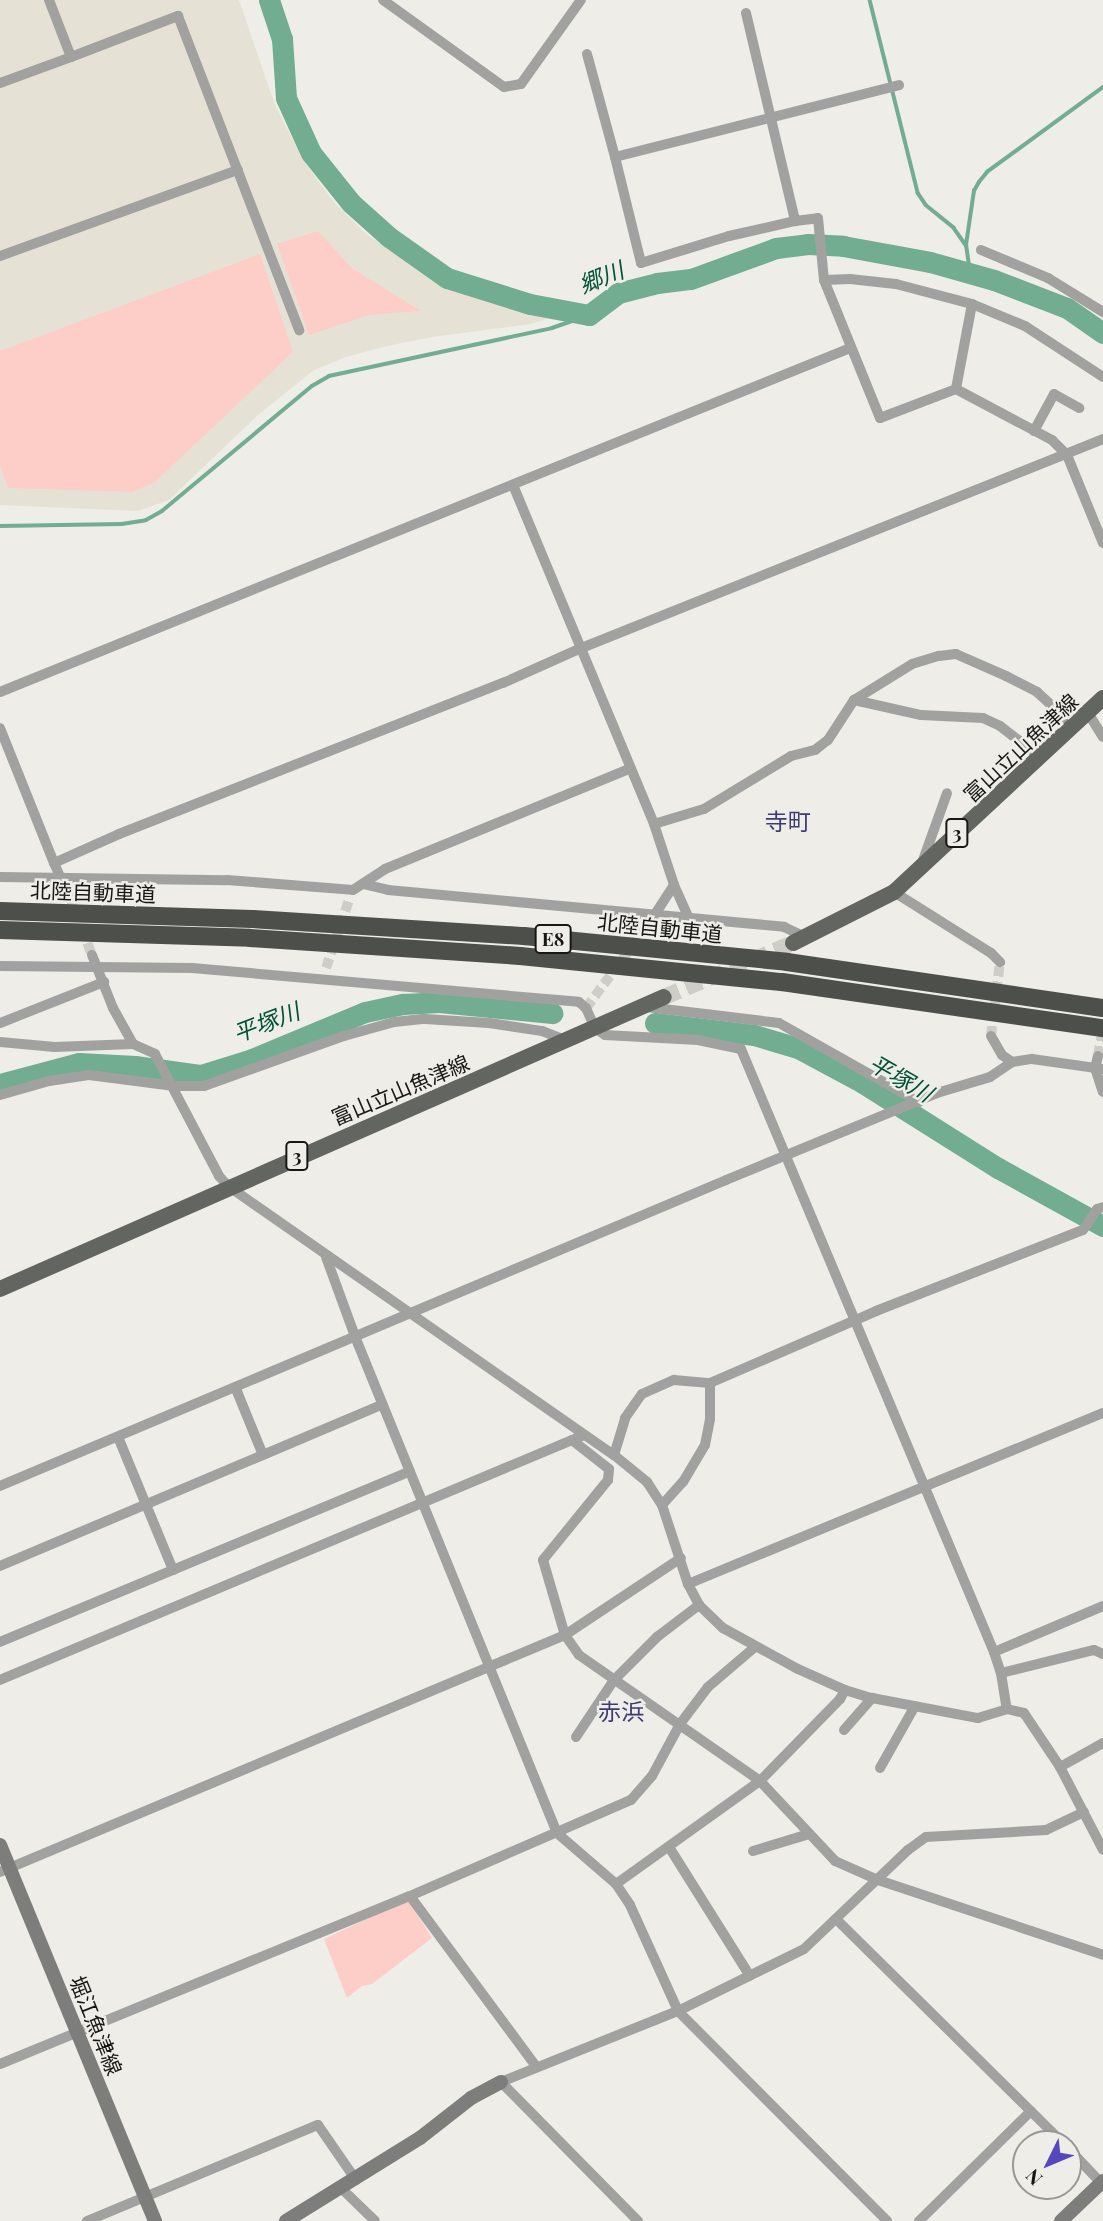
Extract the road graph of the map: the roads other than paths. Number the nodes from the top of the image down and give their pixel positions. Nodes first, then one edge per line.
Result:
1 (49, 0) edge
2 (383, 0) edge
3 (581, 0) edge
4 (746, 12) dead end
5 (587, 54) dead end
6 (71, 57) junction
7 (0, 83) edge
8 (899, 85) dead end
9 (769, 117) junction
10 (615, 157) junction
11 (238, 170) junction
12 (794, 221) junction
13 (981, 250) dead end
14 (0, 256) edge
15 (824, 280) junction
16 (972, 304) junction
17 (1103, 312) edge
18 (299, 330) dead end
19 (850, 348) junction
20 (1103, 377) edge
21 (956, 389) junction
22 (1079, 408) dead end
23 (1034, 431) junction
24 (1103, 439) edge
25 (1067, 455) junction
26 (513, 485) junction
27 (1103, 543) edge
28 (579, 649) junction
29 (0, 692) edge
30 (1103, 698) edge
31 (853, 700) junction
32 (1088, 712) junction
33 (1073, 725) junction
34 (0, 729) edge
35 (1103, 737) edge
36 (1039, 756) junction
37 (629, 769) junction
38 (947, 793) dead end
39 (654, 824) junction
40 (54, 863) junction
41 (921, 867) junction
42 (0, 877) edge
43 (59, 877) junction
44 (363, 884) junction
45 (674, 885) junction
46 (65, 888) tunnel mouth
47 (894, 891) junction
48 (0, 911) edge
49 (653, 914) junction
50 (689, 918) junction
51 (648, 925) tunnel mouth
52 (0, 930) edge
53 (799, 940) joint
54 (92, 955) tunnel mouth
55 (1000, 962) dead end
56 (0, 966) edge
57 (99, 967) junction
58 (104, 982) junction
59 (664, 997) tunnel mouth
60 (642, 1007) junction
61 (1103, 1008) edge
62 (0, 1023) edge
63 (595, 1028) junction
64 (1103, 1028) edge
65 (991, 1036) dead end
66 (567, 1040) junction
67 (0, 1042) edge
68 (133, 1044) junction
69 (1098, 1056) dead end
70 (1012, 1062) junction
71 (1099, 1069) edge
72 (174, 1086) junction
73 (1103, 1092) edge
74 (0, 1095) edge
75 (919, 1102) junction
76 (785, 1157) junction
77 (228, 1186) junction
78 (1100, 1208) edge
79 (326, 1256) junction
80 (0, 1289) edge
81 (409, 1314) junction
82 (853, 1320) junction
83 (356, 1339) junction
84 (710, 1383) junction
85 (236, 1389) junction
86 (382, 1405) junction
87 (1103, 1413) edge
88 (584, 1435) junction
89 (118, 1437) junction
90 (572, 1440) junction
91 (263, 1455) junction
92 (614, 1455) junction
93 (410, 1471) junction
94 (0, 1486) edge
95 (922, 1486) junction
96 (146, 1505) junction
97 (424, 1505) junction
98 (662, 1505) junction
99 (681, 1558) junction
100 (0, 1566) edge
101 (173, 1570) junction
102 (688, 1584) junction
103 (699, 1605) junction
104 (1103, 1606) edge
105 (565, 1635) junction
106 (0, 1642) edge
107 (755, 1647) junction
108 (994, 1652) junction
109 (1103, 1654) edge
110 (491, 1666) junction
111 (1002, 1673) junction
112 (0, 1680) edge
113 (614, 1680) junction
114 (845, 1690) junction
115 (872, 1698) junction
116 (915, 1706) junction
117 (1007, 1709) junction
118 (680, 1724) junction
119 (844, 1730) dead end
120 (576, 1737) dead end
121 (1103, 1743) edge
122 (1060, 1767) junction
123 (880, 1768) dead end
124 (760, 1781) junction
125 (1084, 1812) junction
126 (557, 1833) junction
127 (808, 1834) junction
128 (0, 1845) edge
129 (669, 1847) junction
130 (1103, 1850) edge
131 (753, 1851) dead end
132 (5, 1870) edge
133 (878, 1880) junction
134 (616, 1884) junction
135 (410, 1896) junction
136 (836, 1919) junction
137 (1103, 1955) edge
138 (750, 1976) junction
139 (678, 2011) junction
140 (77, 2032) junction
141 (0, 2064) edge
142 (536, 2066) junction
143 (501, 2082) junction
144 (1031, 2111) junction
145 (1050, 2130) edge
146 (1082, 2162) edge
147 (356, 2179) junction
148 (1102, 2182) edge
149 (341, 2188) junction
150 (144, 2197) junction
151 (88, 2221) edge
152 (155, 2221) edge
153 (286, 2221) edge
154 (375, 2221) edge
155 (638, 2221) edge
156 (887, 2221) edge
157 (919, 2221) edge
158 (1061, 2221) edge

1 - 6 street
2 - 3 street
4 - 9 street
5 - 10 street
6 - 7 street
6 - 11 street
8 - 9 street
9 - 10 street
9 - 12 street
10 - 12 street
11 - 14 street
11 - 18 street
12 - 15 street
13 - 17 street
15 - 16 street
15 - 19 street
16 - 20 street
16 - 21 street
19 - 21 street
19 - 26 street
21 - 23 street
22 - 23 street
23 - 25 street
24 - 25 street
25 - 27 street
25 - 28 street
26 - 28 street
26 - 29 street
28 - 37 street
28 - 40 street
30 - 32 main road, 富山立山魚津線 / 3
31 - 33 street
31 - 36 street
31 - 39 street
32 - 33 main road, 富山立山魚津線 / 3
32 - 35 street
33 - 36 main road, 富山立山魚津線 / 3
34 - 40 street
36 - 41 main road, 富山立山魚津線 / 3
37 - 39 street
37 - 44 street
38 - 41 street
39 - 45 street
40 - 43 street
41 - 47 main road, 富山立山魚津線 / 3
42 - 43 street
43 - 44 street
43 - 46 street
44 - 49 street
45 - 49 street
45 - 50 street
47 - 53 main road, 富山立山魚津線 / 3
47 - 55 street
48 - 61 highway, 北陸自動車道 / E8
49 - 50 street
49 - 51 street
50 - 53 street
52 - 64 highway, 北陸自動車道 / E8
54 - 57 street
56 - 57 street
57 - 58 street
57 - 63 street
58 - 62 street
58 - 68 street
59 - 60 main road, 富山立山魚津線 / 3
60 - 63 main road, 富山立山魚津線 / 3
60 - 75 street
63 - 66 main road, 富山立山魚津線 / 3
63 - 76 street
65 - 70 street
66 - 72 street
66 - 77 main road, 富山立山魚津線 / 3
67 - 68 street
68 - 72 street
69 - 71 street
70 - 71 street
70 - 75 street
71 - 73 street
72 - 74 street
72 - 77 street
75 - 76 street
76 - 81 street
76 - 82 street
77 - 79 street
77 - 80 main road, 富山立山魚津線 / 3
78 - 82 street
79 - 81 street
79 - 83 street
81 - 83 street
81 - 88 street
82 - 84 street
82 - 95 street
83 - 85 street
83 - 86 street
84 - 92 street
84 - 98 street
85 - 89 street
85 - 91 street
86 - 91 street
86 - 93 street
87 - 95 street
88 - 90 street
88 - 92 street
89 - 94 street
89 - 96 street
90 - 97 street
90 - 105 street
91 - 96 street
92 - 98 street
93 - 97 street
93 - 101 street
95 - 102 street
95 - 108 street
96 - 100 street
96 - 101 street
97 - 110 street
97 - 112 street
98 - 99 street
99 - 102 street
99 - 105 street
101 - 106 street
102 - 103 street
103 - 107 street
103 - 113 street
104 - 108 street
105 - 110 street
105 - 113 street
107 - 114 street
107 - 118 street
108 - 111 street
109 - 111 street
110 - 126 street
110 - 132 street
111 - 117 street
113 - 118 street
113 - 120 street
114 - 115 street
114 - 124 street
115 - 116 street
115 - 119 street
116 - 117 street
116 - 123 street
117 - 122 street
118 - 124 street
118 - 126 street
121 - 122 street
122 - 125 street
124 - 127 street
124 - 129 street
125 - 130 street
125 - 133 street
126 - 134 street
126 - 135 street
127 - 131 street
127 - 133 street
128 - 132 main road, 堀江魚津線
129 - 134 street
129 - 138 street
132 - 140 main road, 堀江魚津線
133 - 136 street
133 - 137 street
134 - 139 street
135 - 140 street
135 - 142 street
136 - 138 street
136 - 144 street
138 - 139 street
139 - 142 street
139 - 156 street
140 - 141 street
140 - 150 main road, 堀江魚津線
142 - 143 street
143 - 147 main road
143 - 155 street
144 - 145 street
144 - 157 street
146 - 148 street
147 - 149 main road
147 - 150 street
148 - 158 main road
149 - 153 main road
149 - 154 street
150 - 151 street
150 - 152 main road, 堀江魚津線

